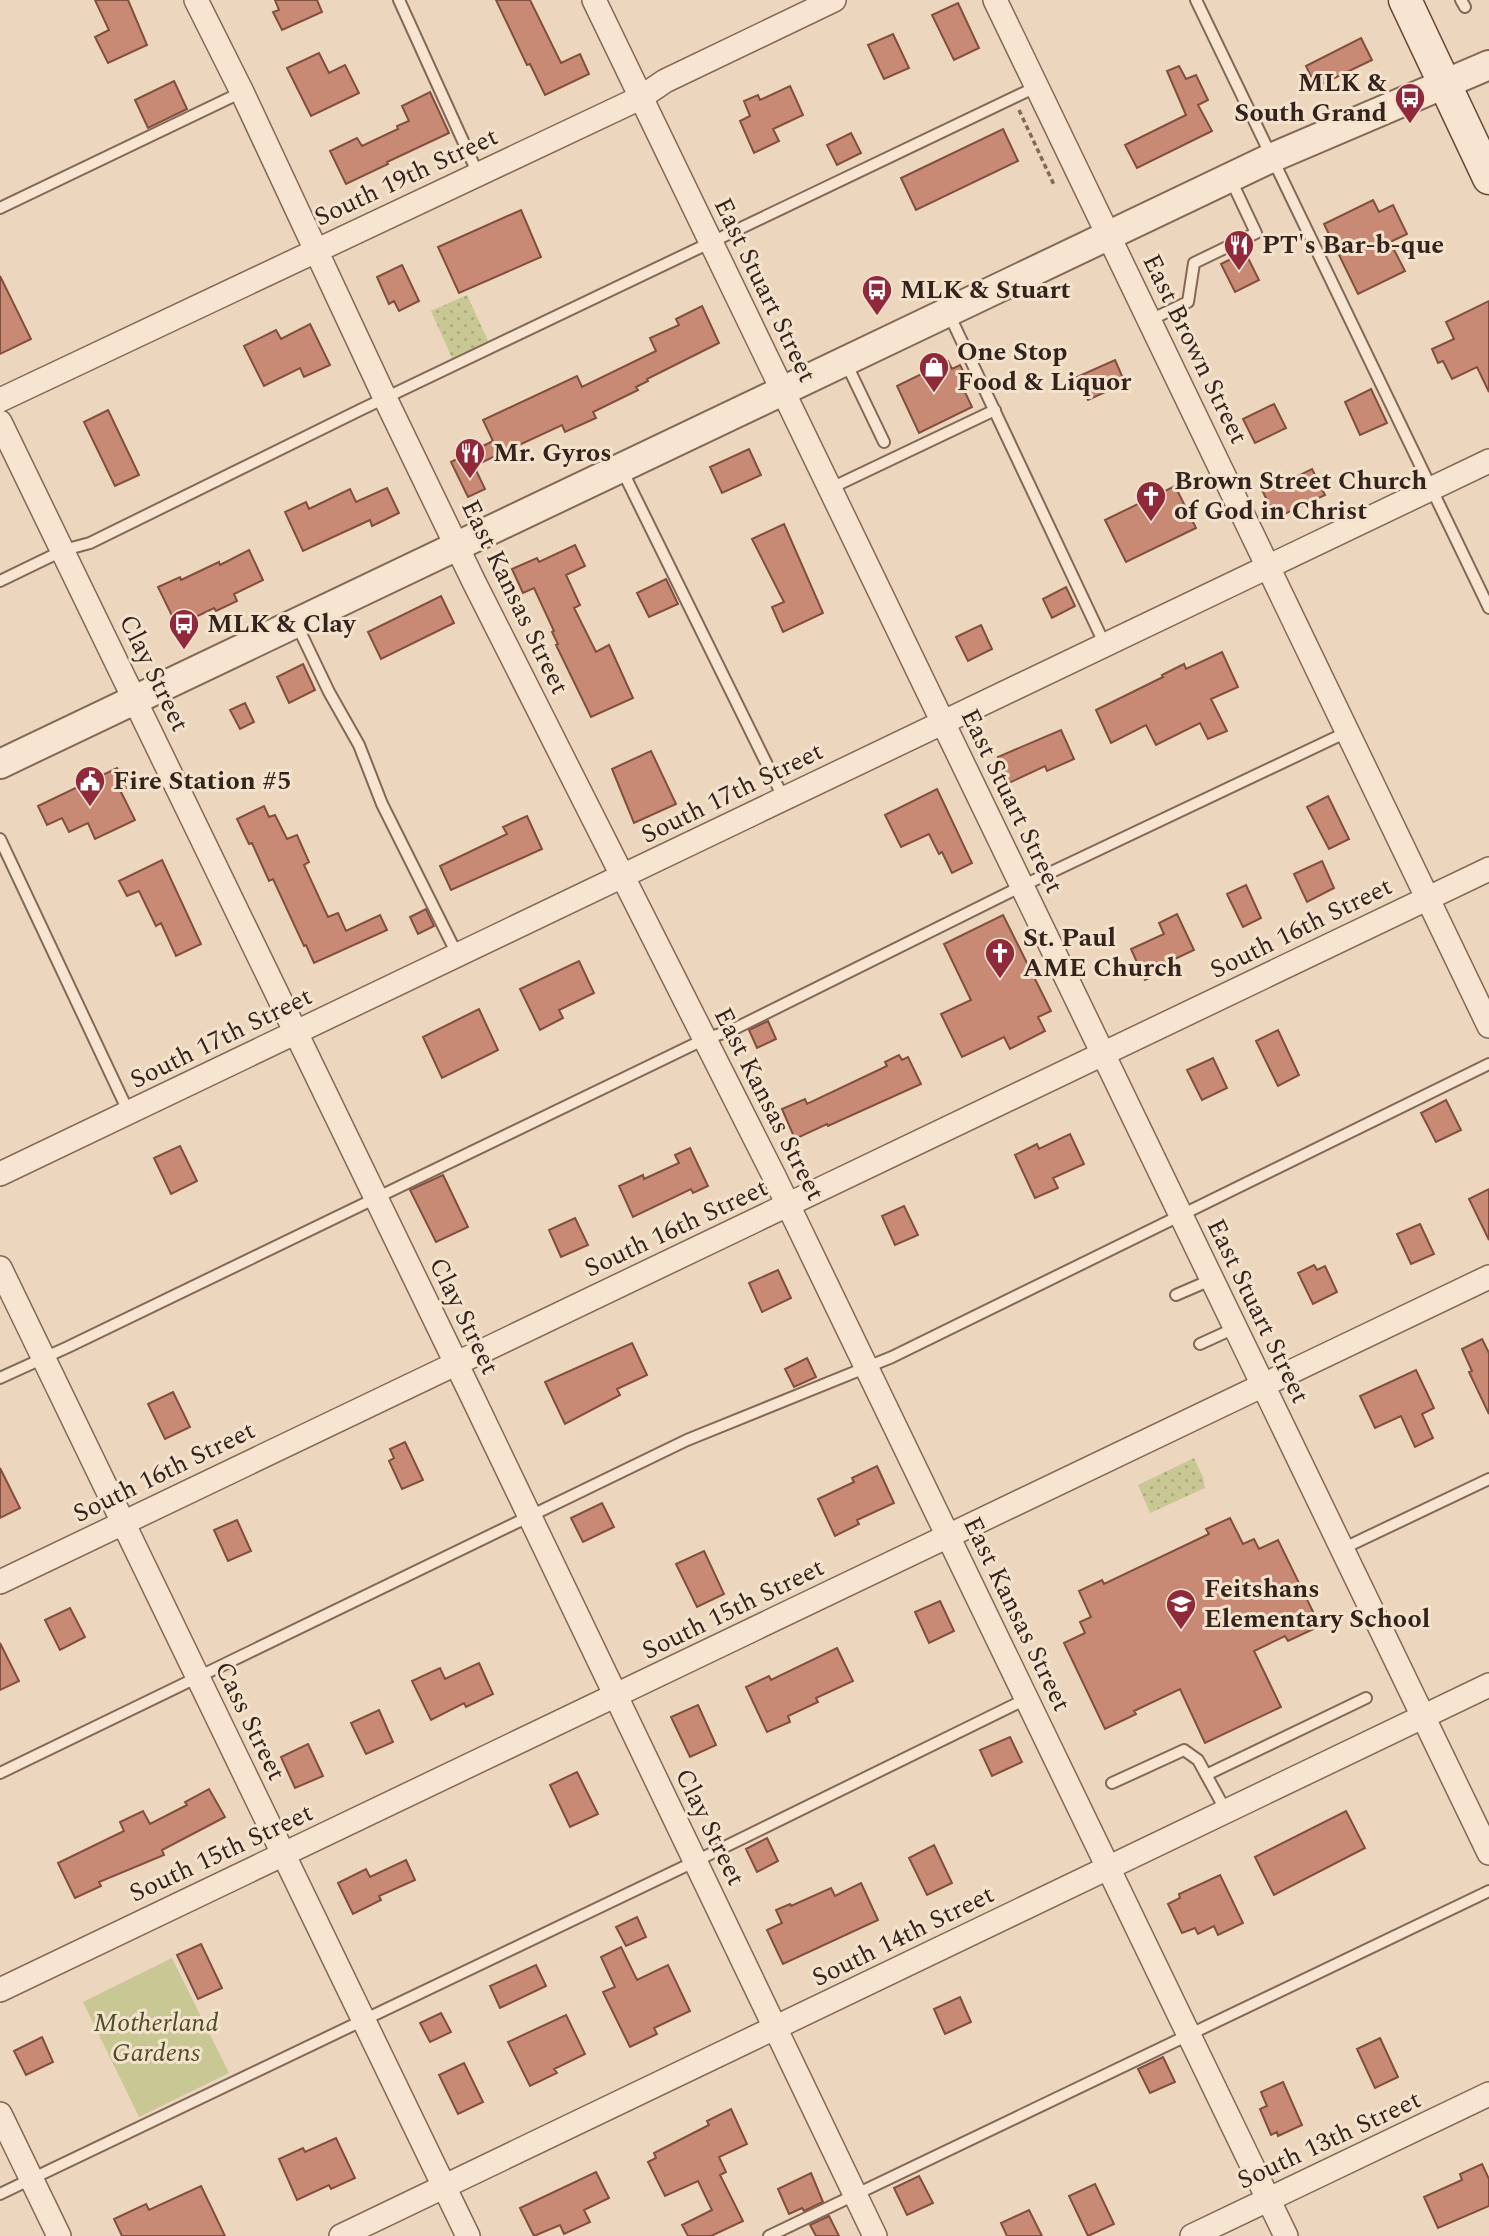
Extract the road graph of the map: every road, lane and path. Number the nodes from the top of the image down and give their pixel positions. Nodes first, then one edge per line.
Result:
1 (196, 0) edge
2 (399, 0) edge
3 (594, 0) edge
4 (834, 0) edge
5 (995, 0) edge
6 (1196, 0) edge
7 (1405, 0) edge
8 (801, 7) edge
9 (1489, 65) edge
10 (1445, 83) junction
11 (1038, 86) junction
12 (242, 92) junction
13 (1014, 97) junction
14 (640, 98) junction
15 (1271, 158) junction
16 (478, 174) junction
17 (1230, 177) junction
18 (1489, 178) edge
19 (1055, 187) dead end
20 (0, 208) edge
21 (1109, 234) junction
22 (710, 243) junction
23 (317, 250) junction
24 (948, 312) junction
25 (1150, 320) junction
26 (845, 361) junction
27 (783, 391) junction
28 (385, 398) junction
29 (0, 400) edge
30 (995, 410) junction
31 (0, 422) edge
32 (884, 442) dead end
33 (1489, 461) edge
34 (621, 467) junction
35 (831, 488) junction
36 (1431, 489) junction
37 (457, 546) junction
38 (64, 550) junction
39 (1268, 568) junction
40 (0, 581) edge
41 (1489, 608) edge
42 (296, 623) junction
43 (1105, 647) junction
44 (136, 700) junction
45 (943, 723) junction
46 (1347, 732) junction
47 (0, 764) edge
48 (783, 799) junction
49 (0, 839) edge
50 (1489, 869) edge
51 (624, 876) junction
52 (1022, 886) junction
53 (1426, 899) junction
54 (458, 956) junction
55 (1489, 1026) edge
56 (296, 1033) junction
57 (705, 1039) junction
58 (1103, 1054) junction
59 (1489, 1065) edge
60 (128, 1113) junction
61 (0, 1174) edge
62 (375, 1197) junction
63 (788, 1206) junction
64 (1182, 1216) junction
65 (0, 1268) edge
66 (1489, 1277) edge
67 (1213, 1279) junction
68 (1176, 1296) dead end
69 (1236, 1328) junction
70 (1200, 1345) dead end
71 (43, 1358) junction
72 (456, 1363) junction
73 (866, 1367) junction
74 (0, 1378) edge
75 (1263, 1385) junction
76 (1489, 1479) edge
77 (530, 1517) junction
78 (123, 1523) junction
79 (948, 1536) junction
80 (1342, 1549) junction
81 (0, 1582) edge
82 (198, 1678) junction
83 (1489, 1685) edge
84 (615, 1696) junction
85 (1366, 1698) dead end
86 (1026, 1699) junction
87 (1423, 1717) junction
88 (0, 1773) edge
89 (1206, 1775) junction
90 (1112, 1783) dead end
91 (1226, 1811) junction
92 (1489, 1853) edge
93 (284, 1854) junction
94 (696, 1861) junction
95 (1107, 1869) junction
96 (1489, 1891) edge
97 (0, 1990) edge
98 (363, 2019) junction
99 (776, 2028) junction
100 (1188, 2034) junction
101 (1489, 2094) edge
102 (0, 2114) edge
103 (32, 2179) junction
104 (444, 2187) junction
105 (0, 2194) edge
106 (855, 2195) junction
107 (1268, 2200) junction
108 (59, 2236) edge
109 (341, 2236) edge
110 (468, 2236) edge
111 (769, 2236) edge
112 (875, 2236) edge
113 (1192, 2236) edge
114 (1286, 2236) edge

1 - 12 street, East Kansas Street
2 - 16 lane
3 - 14 street, East Stuart Street
4 - 8 street, South 19th Street
5 - 11 street, East Brown Street
6 - 15 lane
7 - 10 main road
8 - 14 street, South 19th Street
9 - 10 street
10 - 15 street
10 - 18 main road
11 - 13 lane
11 - 21 street, East Brown Street
12 - 20 lane
12 - 23 street, East Kansas Street
13 - 19 path
13 - 22 lane
14 - 16 street, South 19th Street
14 - 22 street, East Stuart Street
15 - 17 street
15 - 36 lane
16 - 23 street, South 19th Street
17 - 21 street
17 - 25 lane
21 - 24 street
21 - 25 street, East Brown Street
22 - 27 street, East Stuart Street
22 - 28 lane
23 - 28 street, East Kansas Street
23 - 29 street, South 19th Street
24 - 26 street
24 - 30 lane
25 - 39 street, East Brown Street
26 - 27 street
26 - 32 lane
27 - 34 street
27 - 35 street, East Stuart Street
28 - 37 street, East Kansas Street
28 - 38 lane
30 - 35 lane
30 - 43 lane
31 - 38 street, Clay Street
33 - 36 street, South 17th Street
34 - 37 street
34 - 48 lane
35 - 45 street, East Stuart Street
36 - 39 street, South 17th Street
36 - 41 lane
37 - 42 street
37 - 51 street, East Kansas Street
38 - 40 lane
38 - 44 street, Clay Street
39 - 43 street, South 17th Street
39 - 46 street, East Brown Street
42 - 44 street
42 - 54 lane
43 - 45 street, South 17th Street
44 - 47 street
44 - 56 street, Clay Street
45 - 48 street, South 17th Street
45 - 52 street, East Stuart Street
46 - 52 lane
46 - 53 street, East Brown Street
48 - 51 street, South 17th Street
49 - 60 lane
50 - 53 street, South 16th Street
51 - 54 street, South 17th Street
51 - 57 street, East Kansas Street
52 - 57 lane
52 - 58 street, East Stuart Street
53 - 55 street, East Brown Street
53 - 58 street, South 16th Street
54 - 56 street, South 17th Street
56 - 60 street, South 17th Street
56 - 62 street, Clay Street
57 - 62 lane
57 - 63 street, East Kansas Street
58 - 63 street, South 16th Street
58 - 64 street, East Stuart Street
59 - 64 lane
60 - 61 street, South 17th Street
62 - 71 lane
62 - 72 street, Clay Street
63 - 72 street, South 16th Street
63 - 73 street, East Kansas Street
64 - 67 street, East Stuart Street
64 - 73 lane
65 - 71 street, Cass Street
66 - 75 street, South 15th Street
67 - 68 lane
67 - 69 street, East Stuart Street
69 - 70 lane
69 - 75 street, East Stuart Street
71 - 74 lane
71 - 78 street, Cass Street
72 - 77 street, Clay Street
72 - 78 street, South 16th Street
73 - 77 lane
73 - 79 street, East Kansas Street
75 - 79 street, South 15th Street
75 - 80 street, East Stuart Street
76 - 80 lane
77 - 82 lane
77 - 84 street, Clay Street
78 - 81 street, South 16th Street
78 - 82 street, Cass Street
79 - 84 street, South 15th Street
79 - 86 street, East Kansas Street
80 - 87 street, East Stuart Street
82 - 88 lane
82 - 93 street, Cass Street
83 - 87 street, South 14th Street
84 - 93 street, South 15th Street
84 - 94 street, Clay Street
85 - 89 lane
86 - 94 lane
86 - 95 street, East Kansas Street
87 - 91 street, South 14th Street
87 - 92 street, East Stuart Street
89 - 90 lane
89 - 91 lane
91 - 95 street, South 14th Street
93 - 97 street, South 15th Street
93 - 98 street, Cass Street
94 - 98 lane
94 - 99 street, Clay Street
95 - 99 street, South 14th Street
95 - 100 street, East Kansas Street
96 - 100 lane
98 - 103 lane
98 - 104 street, Cass Street
99 - 104 street, South 14th Street
99 - 106 street, Clay Street
100 - 106 lane
100 - 107 street, East Kansas Street
101 - 107 street, South 13th Street
102 - 103 street
103 - 105 lane
103 - 108 street
104 - 109 street, South 14th Street
104 - 110 street, Cass Street
106 - 111 lane
106 - 112 street, Clay Street
107 - 113 street, South 13th Street
107 - 114 street, East Kansas Street

